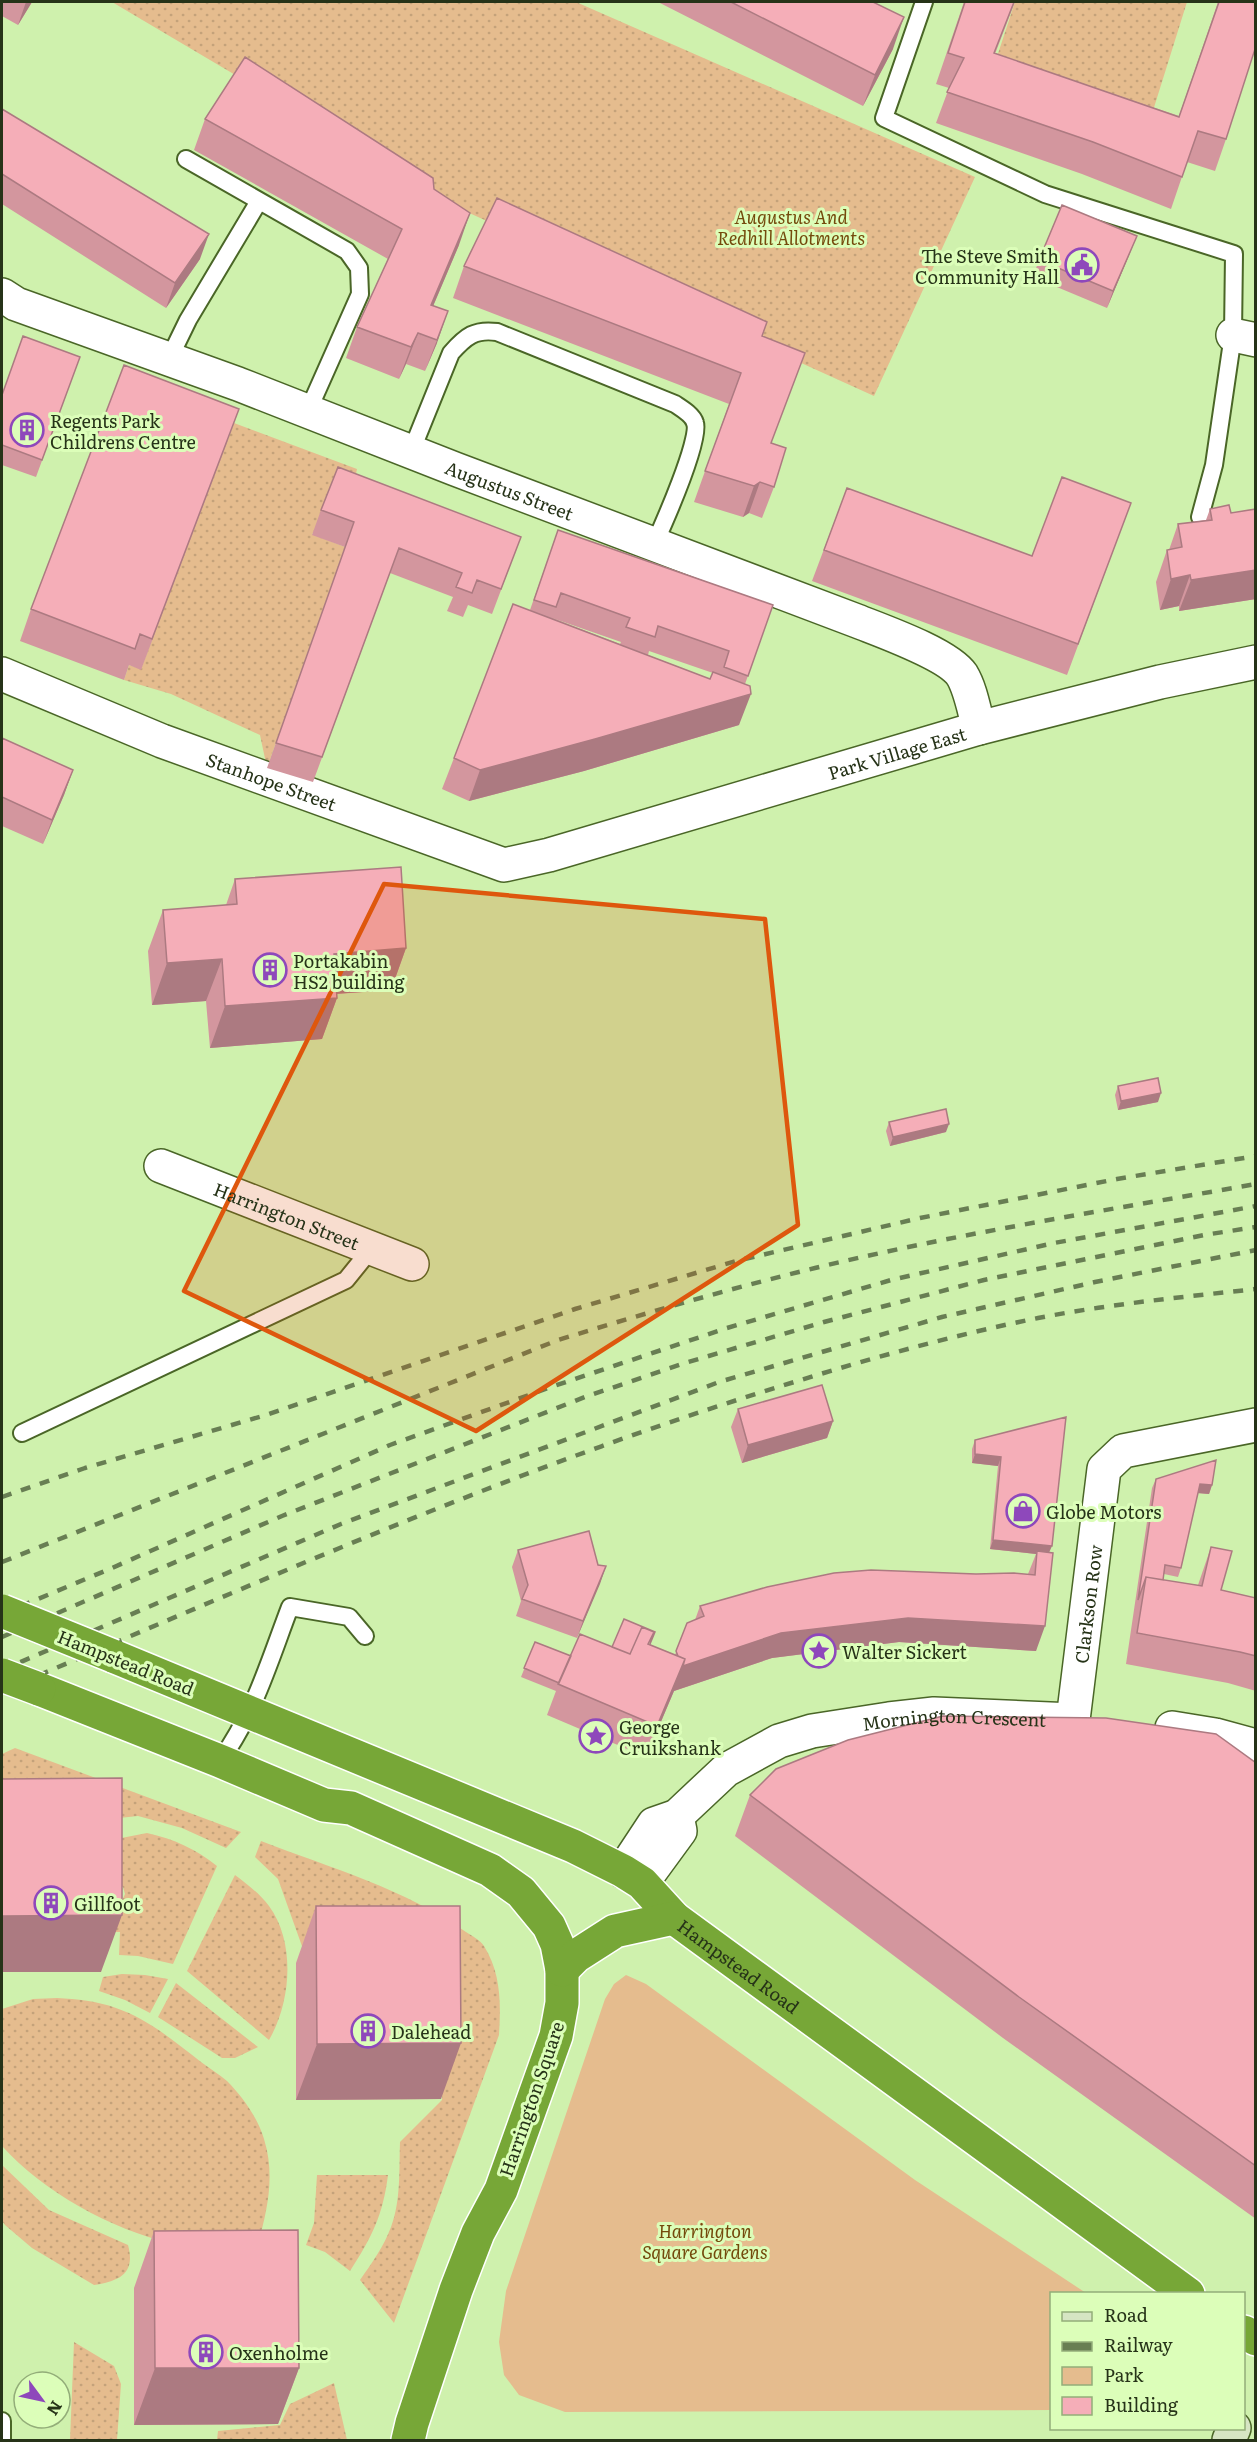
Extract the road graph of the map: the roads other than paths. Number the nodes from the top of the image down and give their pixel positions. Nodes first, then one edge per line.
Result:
1 (924, 2) edge
2 (186, 159) dead end
3 (259, 201) junction
4 (2, 296) edge
5 (1244, 338) edge
6 (169, 359) junction
7 (308, 411) junction
8 (411, 452) junction
9 (1200, 517) dead end
10 (654, 545) junction
11 (1256, 662) edge
12 (2, 674) edge
13 (979, 729) junction
14 (544, 857) joint
15 (160, 1166) dead end
16 (371, 1249) junction
17 (412, 1264) dead end
18 (1256, 1425) edge
19 (22, 1432) dead end
20 (2, 1611) edge
21 (365, 1636) dead end
22 (2, 1675) edge
23 (250, 1713) junction
24 (1085, 1721) joint
25 (1141, 1725) edge
26 (1256, 1746) edge
27 (220, 1761) junction
28 (632, 1877) junction
29 (674, 1918) junction
30 (562, 1970) junction
31 (1185, 2292) edge
32 (2, 2421) edge
33 (416, 2435) edge
34 (2, 2440) edge

1 - 5 lane
2 - 3 lane
3 - 6 lane
3 - 7 lane
4 - 6 street, Augustus Street
5 - 9 lane
6 - 7 street, Augustus Street
7 - 8 street, Augustus Street
8 - 10 street, Augustus Street
8 - 10 lane
10 - 13 street, Augustus Street
11 - 13 street, Park Village East
12 - 14 street, Stanhope Street
13 - 14 street, Park Village East
15 - 16 street, Harrington Street
16 - 17 street, Harrington Street
16 - 19 lane
18 - 24 street, Clarkson Row
20 - 23 highway, Hampstead Road, bridge
21 - 23 lane
22 - 27 highway, bridge
23 - 27 lane
23 - 28 highway, Hampstead Road
24 - 28 street, Mornington Crescent
25 - 26 street
27 - 30 highway, Harrington Square
28 - 29 highway, Hampstead Road
29 - 30 highway
29 - 31 highway, Hampstead Road
30 - 33 highway, Harrington Square
32 - 34 lane

